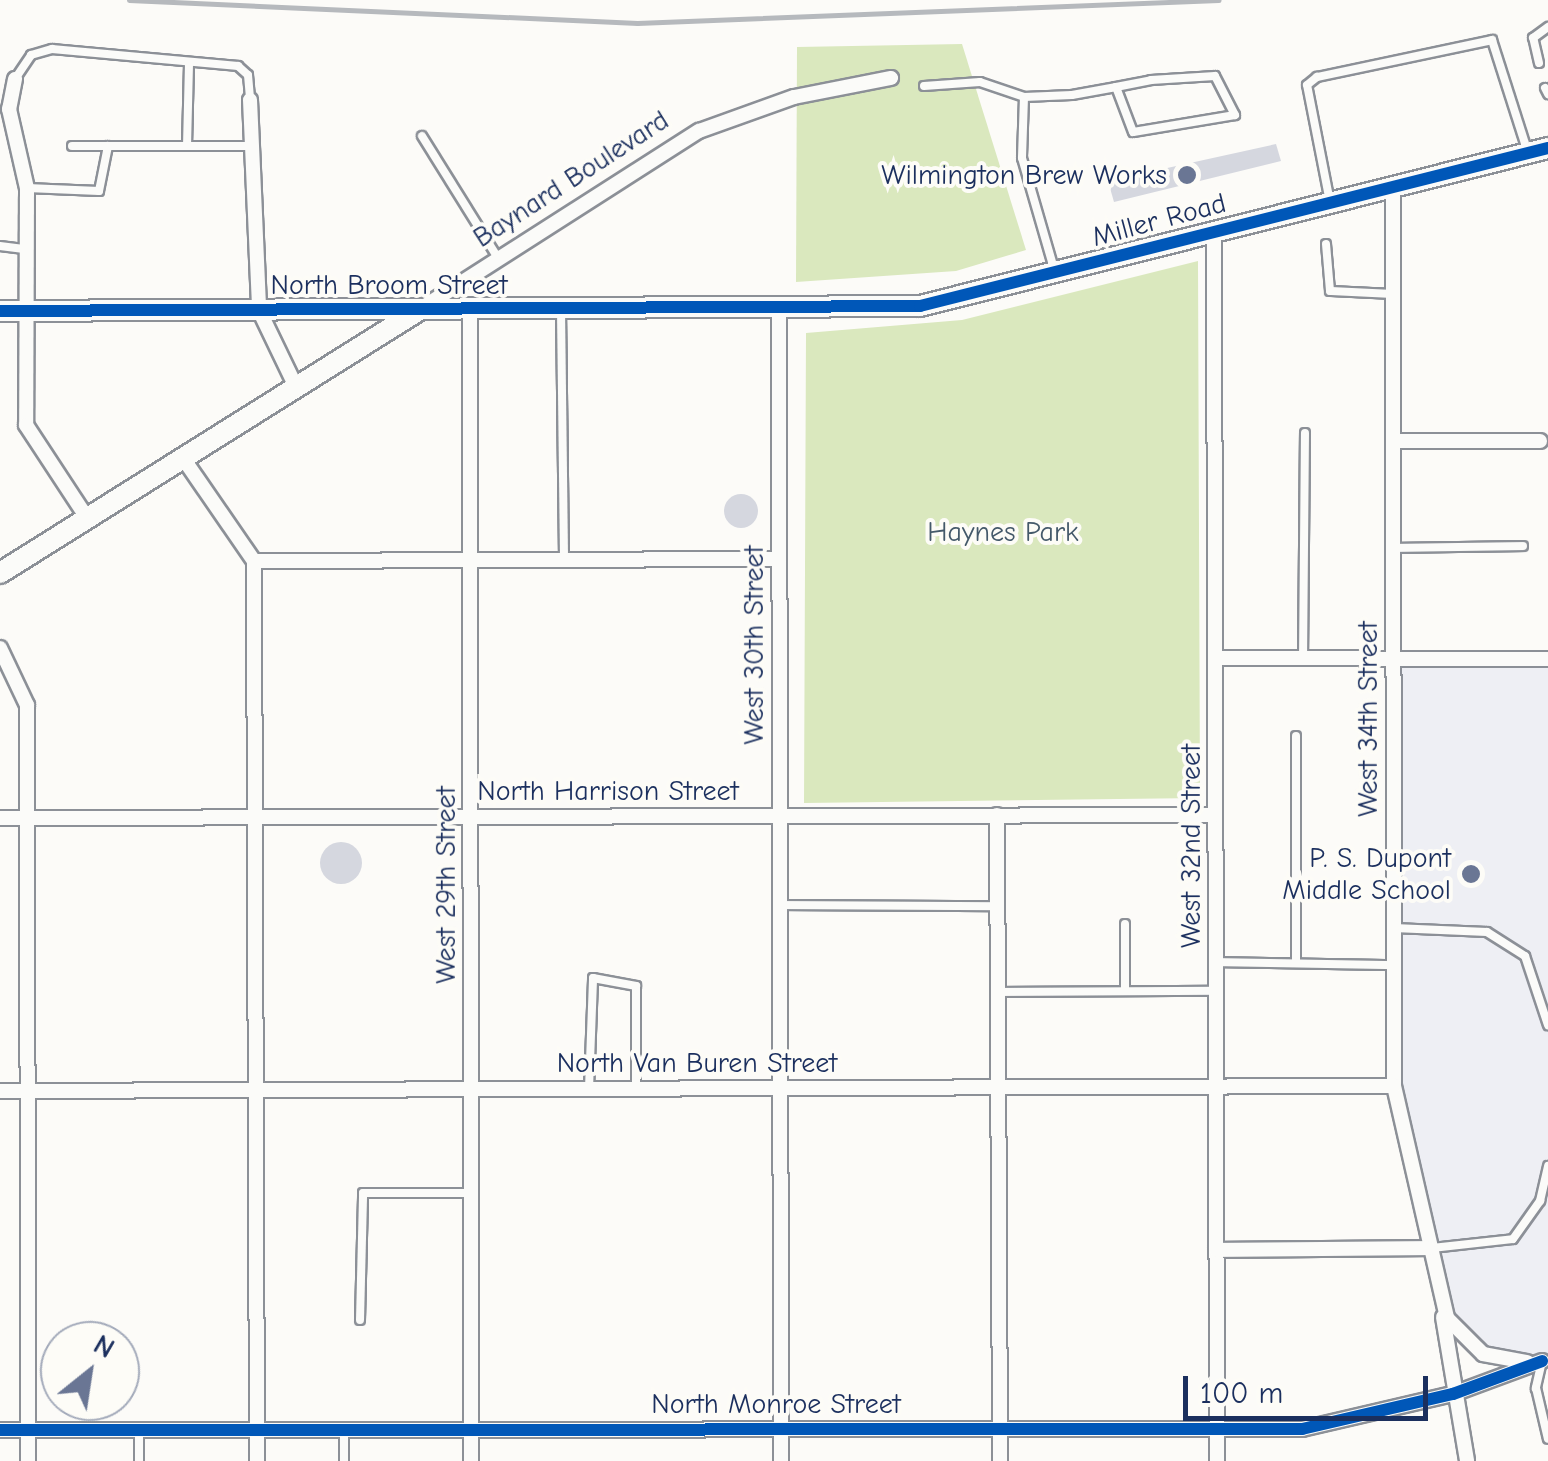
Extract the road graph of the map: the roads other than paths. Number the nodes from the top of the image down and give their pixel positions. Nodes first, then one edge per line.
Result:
1 (1548, 27) edge
2 (1539, 62) dead end
3 (188, 63) junction
4 (891, 78) dead end
5 (15, 79) joint
6 (924, 86) dead end
7 (1116, 86) junction
8 (1024, 97) junction
9 (250, 100) joint
10 (422, 136) dead end
11 (72, 146) dead end
12 (108, 146) junction
13 (187, 146) junction
14 (252, 146) junction
15 (1538, 151) edge
16 (1393, 186) junction
17 (27, 188) junction
18 (1330, 202) junction
19 (1214, 231) junction
20 (1326, 244) dead end
21 (0, 246) edge
22 (24, 249) junction
23 (498, 258) junction
24 (1055, 273) junction
25 (1394, 294) junction
26 (422, 308) junction
27 (470, 309) junction
28 (259, 310) junction
29 (561, 310) junction
30 (779, 310) junction
31 (11, 311) edge
32 (296, 387) junction
33 (1305, 433) dead end
34 (1544, 439) edge
35 (1395, 441) junction
36 (183, 458) junction
37 (87, 518) junction
38 (1523, 546) dead end
39 (1394, 548) junction
40 (779, 558) junction
41 (254, 560) junction
42 (564, 560) junction
43 (470, 561) junction
44 (0, 573) edge
45 (0, 648) edge
46 (1215, 658) junction
47 (1548, 659) edge
48 (1302, 660) junction
49 (1392, 662) junction
50 (1296, 736) dead end
51 (1215, 814) junction
52 (996, 815) junction
53 (470, 816) junction
54 (780, 816) junction
55 (0, 818) edge
56 (27, 818) junction
57 (254, 818) junction
58 (780, 905) junction
59 (997, 906) junction
60 (1125, 924) dead end
61 (1394, 928) junction
62 (1216, 962) junction
63 (1296, 963) junction
64 (1394, 965) junction
65 (1125, 990) junction
66 (1216, 991) junction
67 (997, 992) junction
68 (1548, 1025) edge
69 (1216, 1086) junction
70 (1394, 1086) junction
71 (998, 1087) junction
72 (590, 1088) junction
73 (636, 1088) junction
74 (780, 1088) junction
75 (471, 1089) junction
76 (0, 1091) edge
77 (28, 1091) junction
78 (256, 1091) junction
79 (1548, 1166) edge
80 (471, 1192) junction
81 (1428, 1248) junction
82 (1216, 1250) junction
83 (1442, 1306) junction
84 (360, 1320) dead end
85 (1545, 1360) edge
86 (1452, 1394) junction
87 (999, 1429) junction
88 (1217, 1429) junction
89 (0, 1430) edge
90 (28, 1430) junction
91 (138, 1430) junction
92 (344, 1430) junction
93 (471, 1430) junction
94 (780, 1430) junction
95 (257, 1431) junction
96 (1548, 1439) edge
97 (28, 1461) edge
98 (139, 1461) edge
99 (257, 1461) edge
100 (344, 1461) edge
101 (471, 1461) edge
102 (780, 1461) edge
103 (1000, 1461) edge
104 (1217, 1461) edge
105 (1468, 1461) edge

1 - 2 lane
3 - 5 lane
3 - 9 lane
3 - 13 lane
4 - 23 street, Baynard Boulevard
5 - 17 street
6 - 8 lane
7 - 7 lane
7 - 8 lane
8 - 24 lane
9 - 14 street
10 - 23 lane
11 - 12 lane
12 - 13 lane
12 - 17 lane
13 - 14 lane
14 - 28 street
15 - 16 street, Miller Road
15 - 18 lane
16 - 18 street, Miller Road
16 - 25 street, West 34th Street
17 - 22 street
18 - 19 street, Miller Road
19 - 24 street, Miller Road
19 - 46 street, West 32nd Street
20 - 25 lane
21 - 22 lane
22 - 31 street
23 - 26 street, Baynard Boulevard
24 - 30 street, Miller Road
25 - 35 street, West 34th Street
26 - 27 street, North Broom Street
26 - 28 street, North Broom Street
26 - 32 street, Baynard Boulevard
27 - 29 street, North Broom Street
27 - 43 street, West 29th Street
28 - 31 street, North Broom Street
28 - 32 street
29 - 30 street, North Broom Street
29 - 42 lane
30 - 40 street, West 30th Street
31 - 37 street
32 - 36 street, Baynard Boulevard
33 - 48 lane
34 - 35 street
35 - 39 street, West 34th Street
36 - 37 street, Baynard Boulevard
36 - 41 street
37 - 44 street, Baynard Boulevard
38 - 39 lane
39 - 49 street, West 34th Street
40 - 42 street
40 - 54 street, West 30th Street
41 - 43 street
41 - 57 street
42 - 43 street
43 - 53 street, West 29th Street
45 - 56 street
46 - 48 street
46 - 51 street, West 32nd Street
47 - 49 street
48 - 49 street
49 - 61 street, West 34th Street
50 - 63 lane
51 - 52 street, North Harrison Street
51 - 62 street, West 32nd Street
52 - 54 street, North Harrison Street
52 - 59 street
53 - 54 street, North Harrison Street
53 - 57 street, North Harrison Street
53 - 75 street, West 29th Street
54 - 58 street, West 30th Street
55 - 56 street, North Harrison Street
56 - 57 street, North Harrison Street
56 - 77 street
57 - 78 street
58 - 59 lane
58 - 74 street, West 30th Street
59 - 67 street
60 - 65 lane
61 - 64 street, West 34th Street
61 - 68 lane
62 - 63 lane
62 - 66 street, West 32nd Street
63 - 64 lane
64 - 70 street, West 34th Street
65 - 66 lane
65 - 67 lane
66 - 69 street, West 32nd Street
67 - 71 street
69 - 70 street, North Van Buren Street
69 - 71 street, North Van Buren Street
69 - 82 street, West 32nd Street
70 - 81 street, West 34th Street
71 - 74 street, North Van Buren Street
71 - 87 street
72 - 73 street, North Van Buren Street
72 - 73 lane
72 - 75 street, North Van Buren Street
73 - 74 street, North Van Buren Street
74 - 94 street, West 30th Street
75 - 78 street, North Van Buren Street
75 - 80 street, West 29th Street
76 - 77 street, North Van Buren Street
77 - 78 street, North Van Buren Street
77 - 90 street
78 - 95 street
79 - 81 lane
80 - 84 lane
80 - 93 street, West 29th Street
81 - 82 street
81 - 83 street, West 34th Street
82 - 88 street, West 32nd Street
83 - 85 street, West 34th Street
83 - 86 street, West 34th Street
85 - 86 street, North Monroe Street
85 - 96 lane
86 - 88 street, North Monroe Street
86 - 105 street, West 34th Street
87 - 88 street, North Monroe Street
87 - 94 street, North Monroe Street
87 - 103 street
88 - 104 street, West 32nd Street
89 - 90 street, North Monroe Street
90 - 91 street, North Monroe Street
90 - 97 street
91 - 95 street, North Monroe Street
91 - 98 lane
92 - 93 street, North Monroe Street
92 - 95 street, North Monroe Street
92 - 100 lane
93 - 94 street, North Monroe Street
93 - 101 street, West 29th Street
94 - 102 street, West 30th Street
95 - 99 street

